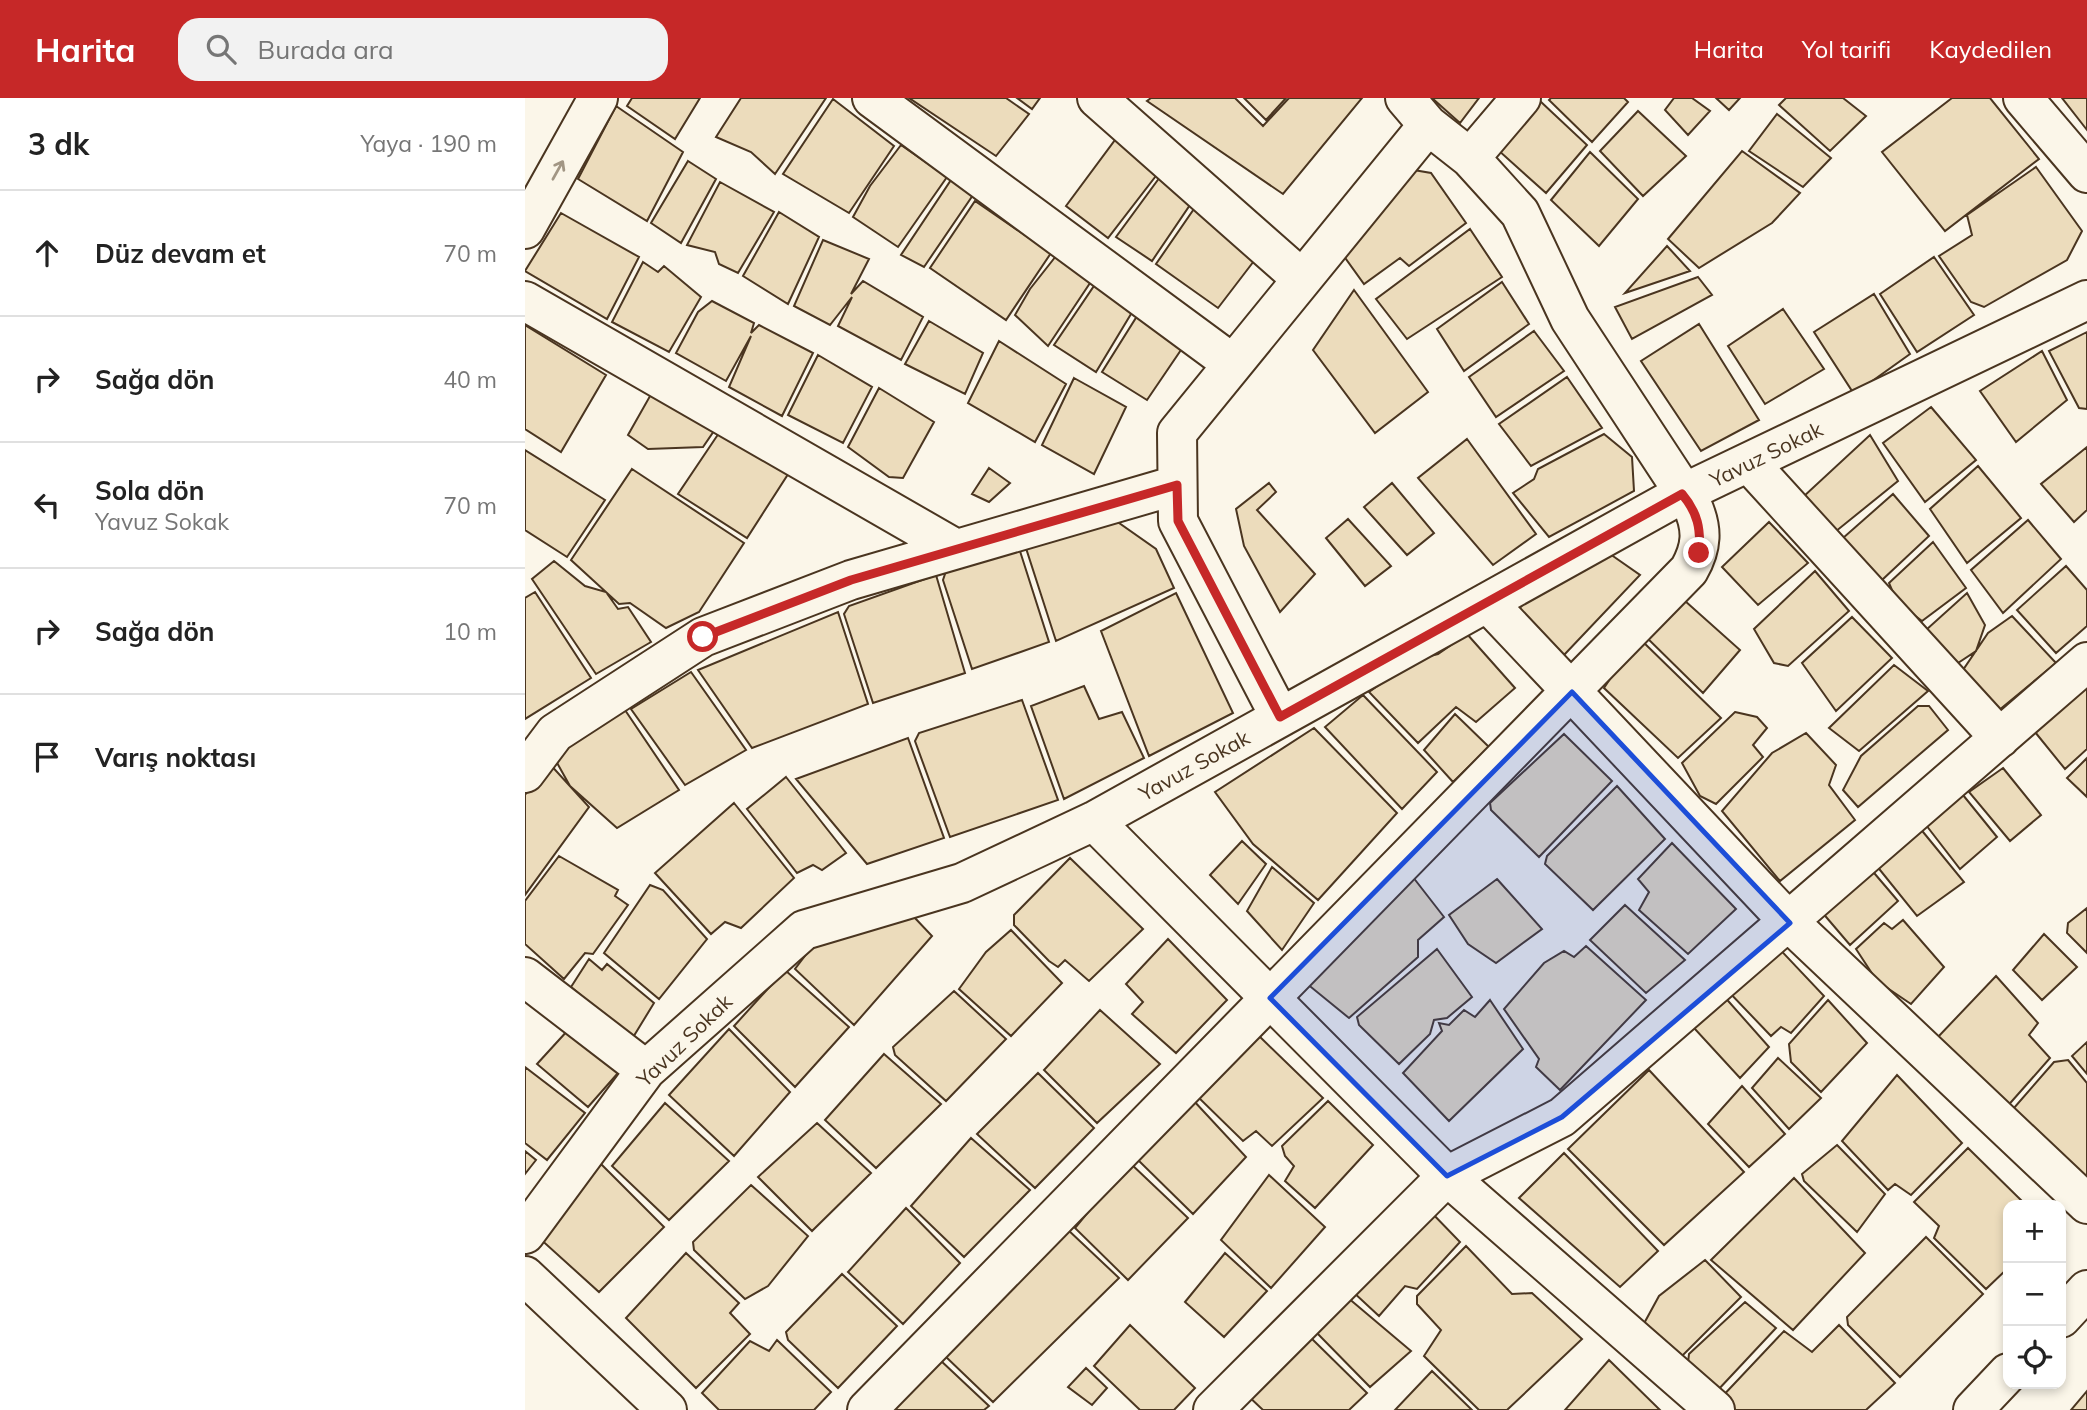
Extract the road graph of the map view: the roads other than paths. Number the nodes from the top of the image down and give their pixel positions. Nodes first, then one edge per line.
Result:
1 (598, 98) edge
2 (872, 98) edge
3 (1521, 98) edge
4 (2023, 98) edge
5 (1105, 100) edge
6 (1416, 111) edge
7 (1470, 158) junction
8 (2087, 173) edge
9 (525, 229) edge
10 (1302, 279) junction
11 (2087, 300) edge
12 (525, 301) edge
13 (1233, 364) junction
14 (1749, 463) junction
15 (1177, 485) junction
16 (1682, 494) junction
17 (956, 549) junction
18 (1488, 603) junction
19 (2087, 662) edge
20 (1572, 692) junction
21 (1280, 717) junction
22 (2000, 738) junction
23 (525, 773) edge
24 (1094, 821) junction
25 (1790, 923) junction
26 (525, 977) edge
27 (1270, 998) junction
28 (646, 1070) junction
29 (1447, 1176) junction
30 (2087, 1204) edge
31 (525, 1234) edge
32 (525, 1276) edge
33 (2087, 1290) edge
34 (2066, 1313) edge
35 (2003, 1378) edge
36 (667, 1410) edge
37 (867, 1410) edge
38 (1213, 1410) edge
39 (1715, 1410) edge
40 (1973, 1410) edge

9 -> 1 street
2 - 13 street
3 - 7 street
4 - 8 street
5 - 10 street
6 - 7 street
6 - 10 street
7 - 16 street
10 - 13 street
11 - 14 street, Yavuz Sokak
12 - 17 street
13 - 15 street
14 - 16 street, Yavuz Sokak
14 - 22 street
15 - 17 street
15 - 21 street
16 - 18 street, Yavuz Sokak
16 - 20 street
17 - 23 street
18 - 20 street
18 - 21 street, Yavuz Sokak
19 - 22 street
20 - 25 street
20 - 27 street
21 - 24 street, Yavuz Sokak
22 - 25 street
24 - 27 street
24 - 28 street, Yavuz Sokak
25 - 29 street
25 - 30 street
26 - 28 street
27 - 29 street
27 - 37 street
28 - 31 street, Yavuz Sokak
29 - 38 street
29 - 39 street
32 - 36 street
33 - 34 street
35 - 40 street

